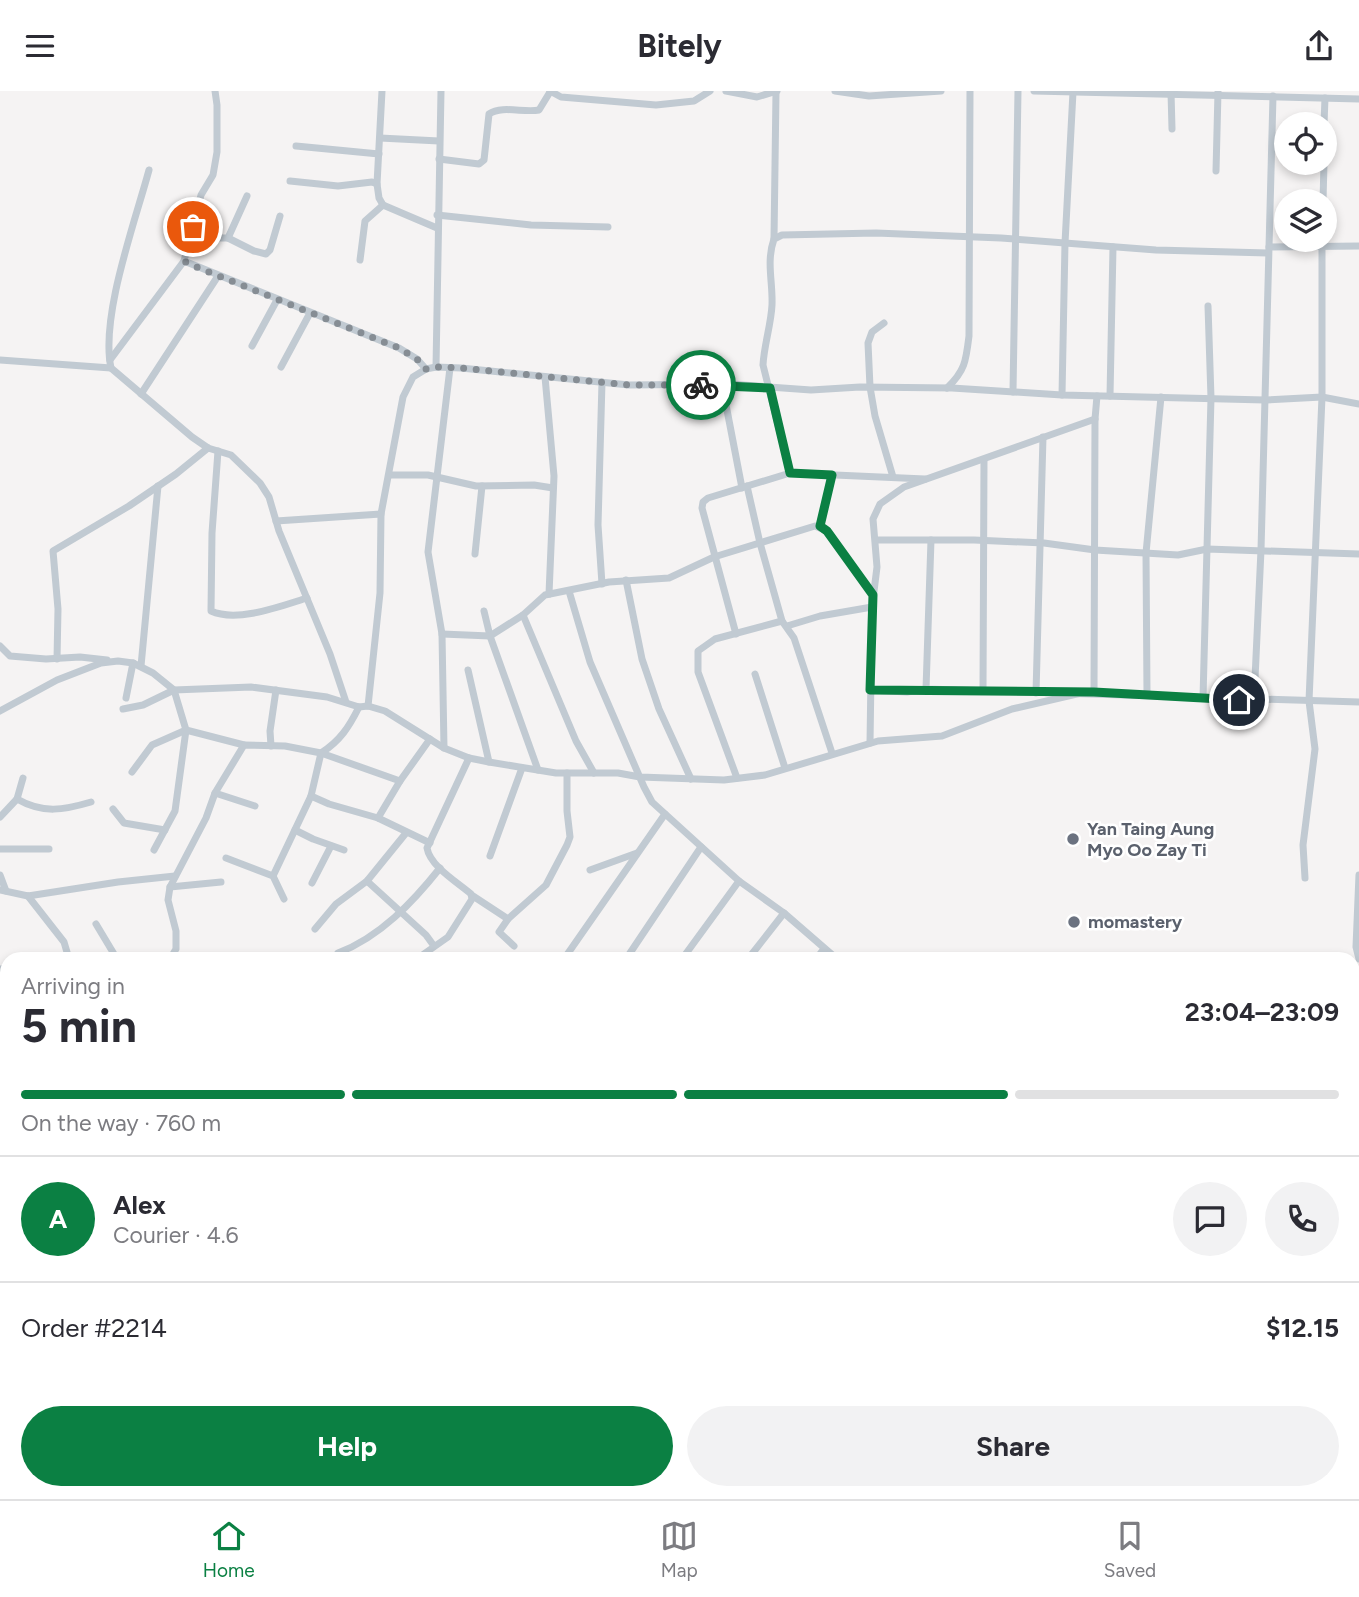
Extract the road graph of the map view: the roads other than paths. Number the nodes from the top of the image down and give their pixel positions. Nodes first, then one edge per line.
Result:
1 (215, 91) edge
2 (382, 91) edge
3 (441, 91) edge
4 (710, 91) edge
5 (726, 91) edge
6 (777, 91) edge
7 (835, 91) edge
8 (941, 91) edge
9 (970, 91) edge
10 (1018, 91) edge
11 (1034, 91) edge
12 (550, 92) edge
13 (1073, 92) edge
14 (1171, 93) edge
15 (1218, 93) edge
16 (1284, 94) edge
17 (1338, 95) edge
18 (1273, 96) junction
19 (1325, 98) junction
20 (1359, 99) edge
21 (1324, 112) edge
22 (1171, 129) dead end
23 (380, 138) junction
24 (439, 141) junction
25 (296, 146) dead end
26 (379, 154) junction
27 (439, 159) junction
28 (149, 170) dead end
29 (1216, 171) dead end
30 (290, 181) dead end
31 (377, 184) junction
32 (247, 196) dead end
33 (383, 205) junction
34 (437, 215) junction
35 (280, 216) dead end
36 (194, 225) junction
37 (608, 227) dead end
38 (437, 228) junction
39 (228, 238) junction
40 (969, 238) junction
41 (774, 239) junction
42 (1017, 240) junction
43 (1065, 243) junction
44 (1337, 244) edge
45 (1359, 246) edge
46 (1113, 247) junction
47 (1274, 249) edge
48 (1269, 250) junction
49 (1322, 252) edge
50 (360, 260) dead end
51 (184, 261) junction
52 (218, 276) junction
53 (277, 300) junction
54 (1208, 306) dead end
55 (310, 313) junction
56 (884, 323) dead end
57 (252, 346) dead end
58 (0, 360) edge
59 (110, 365) junction
60 (281, 367) dead end
61 (436, 367) junction
62 (450, 368) junction
63 (426, 369) junction
64 (545, 377) junction
65 (602, 382) junction
66 (722, 384) junction
67 (870, 387) junction
68 (770, 388) junction
69 (947, 388) junction
70 (1013, 392) junction
71 (141, 394) junction
72 (1062, 395) junction
73 (1097, 396) junction
74 (1110, 396) junction
75 (1161, 397) junction
76 (1322, 397) junction
77 (1211, 398) junction
78 (1265, 400) junction
79 (1359, 404) edge
80 (1095, 419) junction
81 (1043, 437) junction
82 (208, 448) junction
83 (218, 451) junction
84 (984, 460) junction
85 (790, 473) junction
86 (390, 475) junction
87 (832, 475) junction
88 (437, 477) junction
89 (893, 477) junction
90 (928, 479) junction
91 (158, 486) junction
92 (482, 486) junction
93 (745, 487) junction
94 (553, 488) junction
95 (381, 514) junction
96 (276, 521) junction
97 (820, 526) junction
98 (876, 540) junction
99 (931, 540) junction
100 (984, 540) junction
101 (760, 543) junction
102 (1040, 543) junction
103 (1207, 549) junction
104 (1095, 550) junction
105 (1261, 550) junction
106 (1316, 552) junction
107 (1146, 553) junction
108 (475, 554) dead end
109 (1359, 554) edge
110 (714, 557) junction
111 (626, 580) junction
112 (602, 584) junction
113 (569, 591) junction
114 (550, 594) junction
115 (873, 595) junction
116 (307, 598) junction
117 (872, 607) junction
118 (484, 611) dead end
119 (523, 615) junction
120 (785, 623) junction
121 (736, 633) junction
122 (442, 634) junction
123 (490, 636) junction
124 (0, 646) edge
125 (57, 659) junction
126 (118, 661) junction
127 (137, 664) junction
128 (468, 670) dead end
129 (755, 674) dead end
130 (926, 689) junction
131 (174, 690) junction
132 (276, 690) junction
133 (870, 690) junction
134 (983, 691) junction
135 (1036, 692) junction
136 (1094, 692) junction
137 (1081, 693) junction
138 (1147, 695) junction
139 (126, 698) dead end
140 (1203, 698) junction
141 (1254, 700) junction
142 (1309, 701) junction
143 (346, 702) junction
144 (1359, 702) edge
145 (368, 706) junction
146 (359, 707) junction
147 (123, 709) dead end
148 (0, 711) edge
149 (186, 730) junction
150 (430, 739) junction
151 (870, 743) junction
152 (244, 745) junction
153 (271, 746) junction
154 (444, 748) junction
155 (321, 753) junction
156 (832, 753) junction
157 (469, 758) junction
158 (489, 762) junction
159 (522, 768) junction
160 (785, 768) junction
161 (538, 770) junction
162 (132, 772) dead end
163 (567, 773) junction
164 (594, 773) junction
165 (23, 778) dead end
166 (640, 778) junction
167 (737, 778) junction
168 (691, 779) junction
169 (400, 781) junction
170 (215, 793) junction
171 (312, 796) junction
172 (17, 799) junction
173 (91, 802) dead end
174 (255, 806) dead end
175 (113, 809) dead end
176 (665, 814) junction
177 (0, 817) edge
178 (378, 818) junction
179 (164, 830) junction
180 (295, 830) junction
181 (406, 833) junction
182 (430, 843) junction
183 (331, 846) junction
184 (701, 847) junction
185 (0, 849) edge
186 (49, 849) dead end
187 (154, 850) dead end
188 (344, 850) dead end
189 (638, 853) junction
190 (490, 856) dead end
191 (226, 858) dead end
192 (440, 868) junction
193 (590, 870) dead end
194 (0, 875) edge
195 (1359, 875) edge
196 (175, 876) junction
197 (273, 876) junction
198 (1305, 878) dead end
199 (368, 881) junction
200 (739, 881) junction
201 (221, 882) dead end
202 (312, 883) dead end
203 (170, 887) junction
204 (3, 890) edge
205 (28, 896) junction
206 (472, 896) junction
207 (284, 899) dead end
208 (401, 912) junction
209 (784, 913) junction
210 (508, 919) junction
211 (96, 924) dead end
212 (315, 929) dead end
213 (434, 946) junction
214 (514, 946) dead end
215 (824, 949) junction
216 (66, 952) edge
217 (113, 952) edge
218 (174, 952) edge
219 (340, 952) edge
220 (426, 952) edge
221 (569, 952) edge
222 (630, 952) edge
223 (687, 952) edge
224 (753, 952) edge
225 (822, 952) edge
226 (828, 952) edge
227 (1357, 952) edge

1 - 36 street
2 - 23 street
3 - 24 street
4 - 12 street
5 - 6 street
6 - 41 street
7 - 8 street
9 - 40 street
10 - 42 street
11 - 13 street
12 - 27 street
13 - 14 street
13 - 43 street
14 - 15 street
14 - 22 street
15 - 18 street
15 - 29 street
16 - 18 street
16 - 19 street
17 - 19 street
17 - 20 street
18 - 48 street
19 - 21 street
23 - 24 street
23 - 26 street
24 - 27 street
25 - 26 street
26 - 31 street
27 - 34 street
28 - 59 street
30 - 31 street
31 - 33 street
32 - 39 street
33 - 38 street
33 - 50 street
34 - 37 street
34 - 38 street
35 - 39 street
36 - 39 street
36 - 51 street
38 - 61 street
40 - 41 street
40 - 42 street
40 - 69 street
41 - 68 street
42 - 43 street
42 - 70 street
43 - 46 street
43 - 72 street
44 - 45 street
46 - 48 street
46 - 74 street
47 - 48 street
48 - 78 street
49 - 76 street
51 - 52 street
51 - 59 street
52 - 53 street
52 - 71 street
53 - 55 street
53 - 57 street
54 - 77 street
55 - 60 street
55 - 63 street
56 - 67 street
58 - 59 street
59 - 71 street
61 - 62 street
61 - 63 street
62 - 64 street
62 - 88 street
63 - 86 street
64 - 65 street
64 - 94 street
65 - 66 street
65 - 112 street
66 - 68 street
66 - 93 street
67 - 68 street
67 - 69 street
67 - 89 street
68 - 85 street
69 - 70 street
70 - 72 street
71 - 82 street
72 - 73 street
73 - 74 street
73 - 80 street
74 - 75 street
75 - 77 street
75 - 107 street
76 - 78 street
76 - 79 street
76 - 106 street
77 - 78 street
77 - 103 street
78 - 105 street
80 - 81 street
80 - 104 street
81 - 84 street
81 - 102 street
82 - 83 street
82 - 91 street
83 - 96 street
83 - 116 street
84 - 90 street
84 - 100 street
85 - 87 street
85 - 93 street
86 - 88 street
86 - 95 street
87 - 89 street
87 - 97 street
88 - 92 street
88 - 122 street
89 - 90 street
90 - 98 street
91 - 125 street
91 - 127 street
92 - 94 street
92 - 108 street
93 - 101 street
93 - 110 street
94 - 114 street
95 - 96 street
95 - 145 street
96 - 116 street
97 - 101 street
97 - 115 street
98 - 99 street
98 - 115 street
99 - 100 street
99 - 130 street
100 - 102 street
100 - 134 street
101 - 110 street
101 - 120 street
102 - 104 street
102 - 135 street
103 - 105 street
103 - 107 street
103 - 140 street
104 - 107 street
104 - 136 street
105 - 106 street
105 - 141 street
106 - 109 street
106 - 142 street
107 - 138 street
110 - 111 street
110 - 121 street
111 - 112 street
111 - 168 street
112 - 113 street
113 - 114 street
113 - 166 street
114 - 119 street
115 - 117 street
116 - 143 street
117 - 120 street
117 - 133 street
118 - 123 street
119 - 123 street
119 - 164 street
120 - 121 street
120 - 156 street
121 - 167 street
122 - 123 street
122 - 154 street
123 - 161 street
124 - 125 street
125 - 126 street
126 - 127 street
126 - 148 street
127 - 131 street
127 - 139 street
128 - 158 street
129 - 160 street
130 - 133 street
130 - 134 street
131 - 132 street
131 - 147 street
131 - 149 street
132 - 143 street
132 - 153 street
133 - 151 street
134 - 135 street
135 - 137 street
136 - 137 street
136 - 138 street
137 - 151 street
138 - 140 street
140 - 141 street
141 - 142 street
142 - 144 street
142 - 198 street
143 - 146 street
145 - 146 street
145 - 150 street
146 - 155 street
149 - 152 street
149 - 162 street
149 - 179 street
150 - 154 street
150 - 169 street
151 - 156 street
152 - 153 street
152 - 170 street
153 - 155 street
154 - 157 street
155 - 169 street
155 - 171 street
156 - 160 street
157 - 158 street
157 - 182 street
158 - 159 street
159 - 161 street
159 - 190 street
160 - 167 street
161 - 163 street
163 - 164 street
163 - 210 street
164 - 166 street
165 - 172 street
166 - 168 street
166 - 176 street
167 - 168 street
169 - 178 street
170 - 174 street
170 - 196 street
171 - 178 street
171 - 180 street
172 - 173 street
172 - 177 street
175 - 179 street
176 - 184 street
176 - 189 street
178 - 181 street
179 - 187 street
180 - 183 street
180 - 197 street
181 - 182 street
181 - 199 street
182 - 192 street
183 - 188 street
183 - 202 street
184 - 200 street
184 - 222 street
185 - 186 street
189 - 193 street
189 - 221 street
191 - 197 street
192 - 206 street
192 - 208 street
194 - 204 street
195 - 227 street
196 - 203 street
196 - 205 street
197 - 207 street
199 - 208 street
199 - 212 street
200 - 209 street
200 - 223 street
201 - 203 street
203 - 218 street
204 - 205 street
205 - 216 street
206 - 210 street
206 - 213 street
208 - 213 street
208 - 219 street
209 - 215 street
209 - 224 street
210 - 214 street
211 - 217 street
213 - 220 street
215 - 225 street
215 - 226 street

